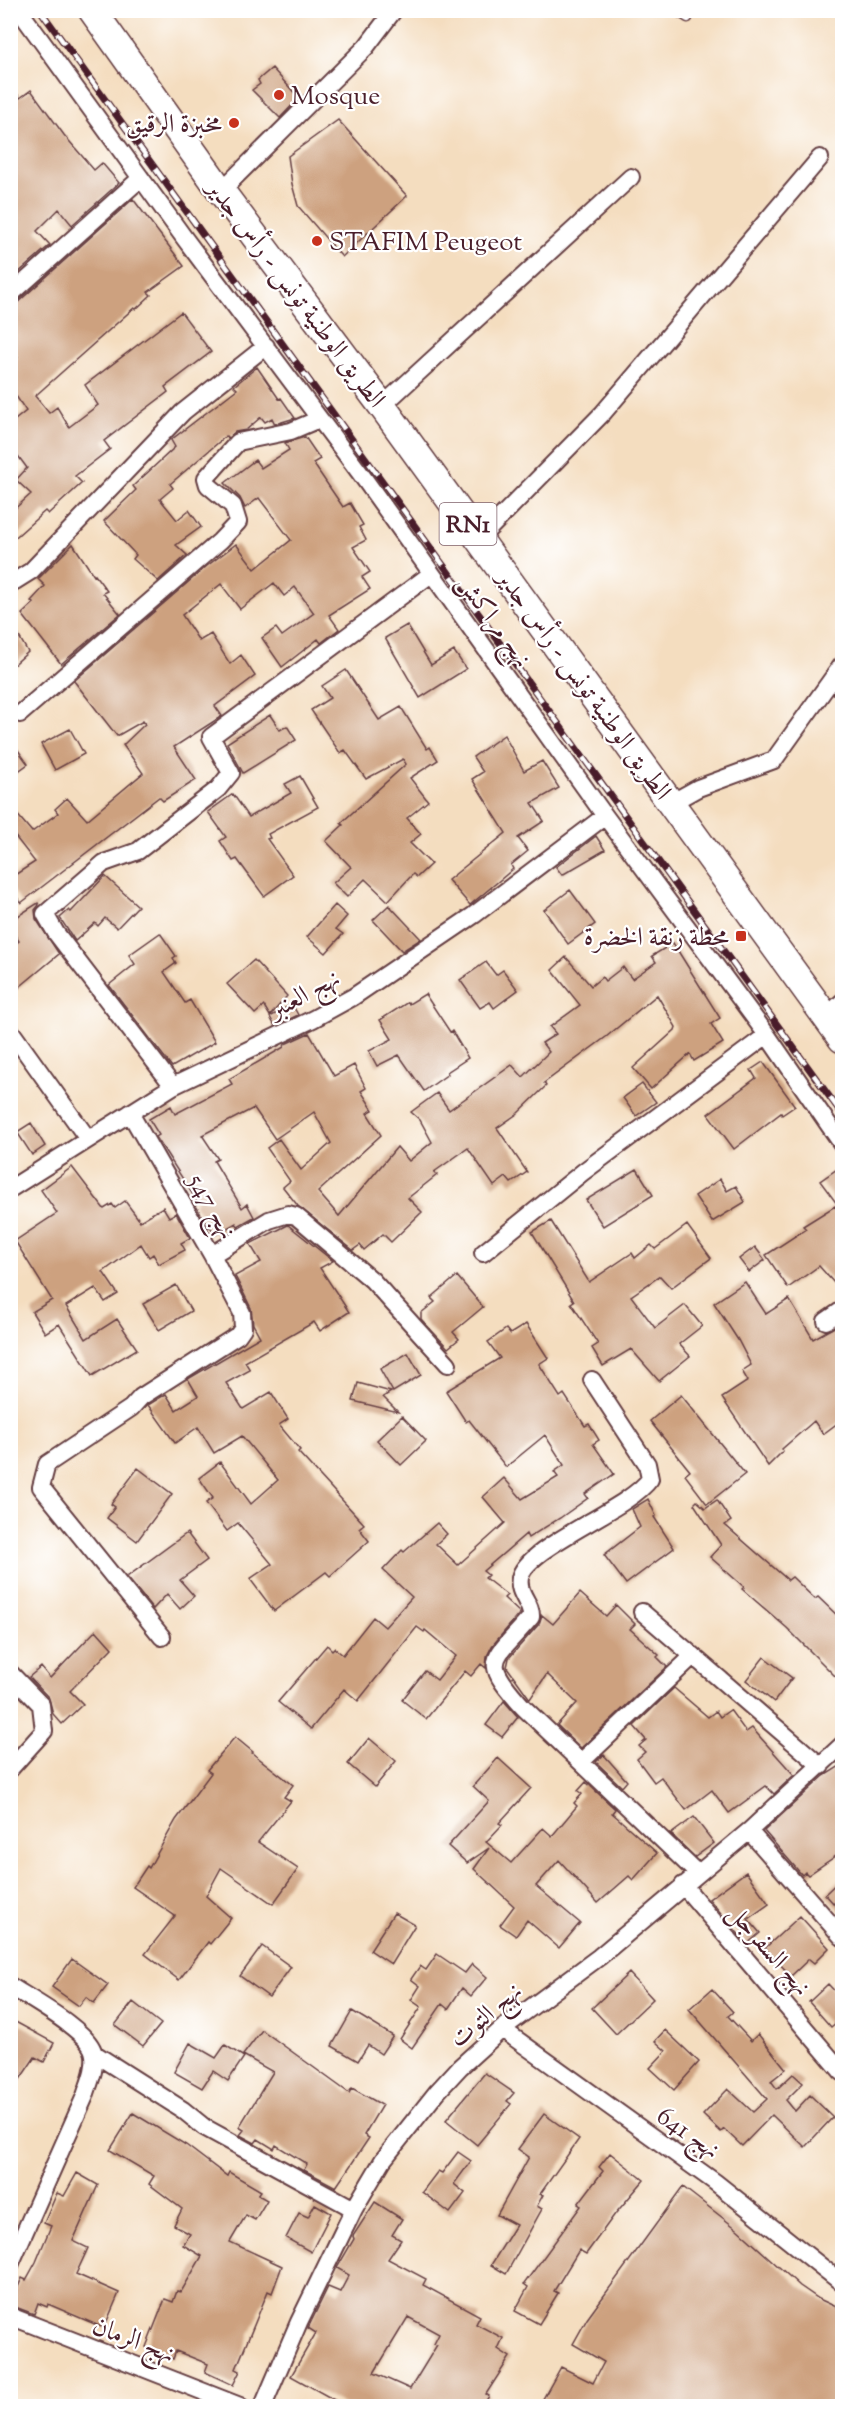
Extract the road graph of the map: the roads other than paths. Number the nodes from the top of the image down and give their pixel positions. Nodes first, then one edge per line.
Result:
1 (92, 10) edge
2 (394, 10) edge
3 (675, 10) edge
4 (18, 13) edge
5 (687, 18) dead end
6 (820, 158) dead end
7 (631, 177) dead end
8 (141, 178) junction
9 (221, 192) junction
10 (10, 295) edge
11 (266, 346) junction
12 (382, 406) junction
13 (319, 419) junction
14 (480, 539) junction
15 (431, 574) junction
16 (10, 581) edge
17 (843, 665) edge
18 (20, 714) dead end
19 (670, 803) junction
20 (605, 816) junction
21 (834, 1010) edge
22 (10, 1030) edge
23 (768, 1035) junction
24 (843, 1039) edge
25 (173, 1086) junction
26 (130, 1113) junction
27 (88, 1139) junction
28 (843, 1144) edge
29 (10, 1189) edge
30 (483, 1253) dead end
31 (212, 1255) junction
32 (843, 1310) edge
33 (826, 1321) dead end
34 (448, 1364) dead end
35 (592, 1380) dead end
36 (642, 1612) dead end
37 (162, 1637) dead end
38 (693, 1656) junction
39 (10, 1673) edge
40 (843, 1745) edge
41 (582, 1761) junction
42 (821, 1766) junction
43 (10, 1768) edge
44 (749, 1831) junction
45 (697, 1873) junction
46 (683, 1885) junction
47 (843, 1937) edge
48 (10, 1986) edge
49 (502, 2029) junction
50 (94, 2054) junction
51 (843, 2072) edge
52 (354, 2210) junction
53 (10, 2265) edge
54 (843, 2283) edge
55 (10, 2316) edge
56 (240, 2406) edge
57 (263, 2406) edge

1 - 9 main road, الطريق الوطنية تونس - رأس جدير / RN1
2 - 9 street
3 - 5 lane
4 - 8 street, نهج مراكش
6 - 14 street
7 - 12 street
8 - 10 street
8 - 11 street, نهج مراكش
9 - 12 main road, الطريق الوطنية تونس - رأس جدير / RN1
11 - 13 street, نهج مراكش
11 - 16 street
12 - 14 main road, الطريق الوطنية تونس - رأس جدير / RN1
13 - 15 street, نهج مراكش
13 - 18 street
14 - 19 main road, الطريق الوطنية تونس - رأس جدير / RN1
15 - 20 street, نهج مراكش
15 - 25 street
17 - 19 street
19 - 21 main road, الطريق الوطنية تونس - رأس جدير / RN1
20 - 23 street, نهج مراكش
20 - 25 street, نهج العنبر
21 - 24 main road, الطريق الوطنية تونس - رأس جدير / RN1
22 - 27 street
23 - 28 street, نهج مراكش
23 - 30 street
25 - 26 street, نهج العنبر
26 - 27 street, نهج العنبر
26 - 31 street, نهج 547
27 - 29 street, نهج العنبر
31 - 34 street
31 - 37 street, نهج 547
32 - 33 street
35 - 41 street
36 - 38 street
38 - 41 street
38 - 42 street
39 - 43 street
40 - 42 street, نهج التوت
41 - 45 street
42 - 44 street, نهج التوت
44 - 45 street, نهج التوت
44 - 47 street
45 - 46 street, نهج التوت
46 - 49 street, نهج التوت
46 - 51 street, نهج السفرجل
48 - 50 street
49 - 52 street, نهج التوت
49 - 54 street, نهج 641
50 - 52 street
50 - 53 street
52 - 57 street, نهج التوت
55 - 56 street, نهج الرمان

